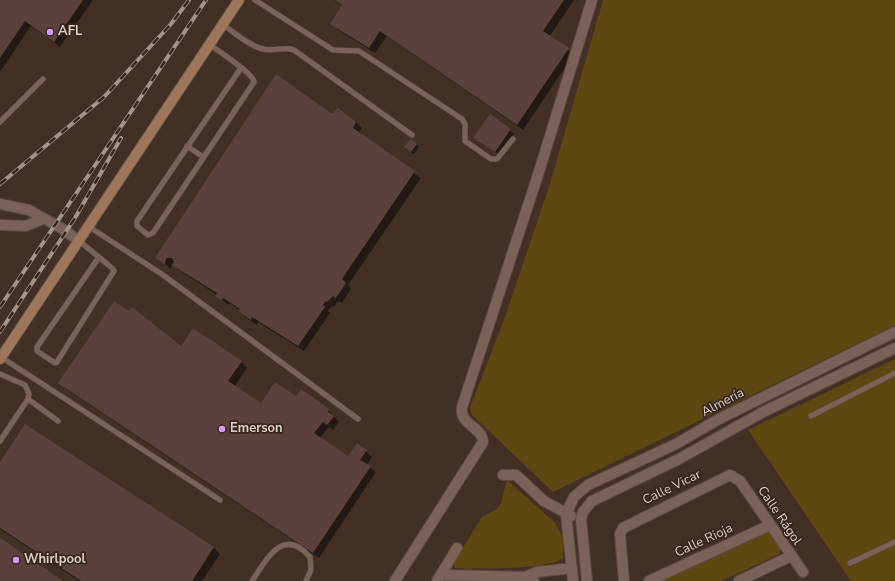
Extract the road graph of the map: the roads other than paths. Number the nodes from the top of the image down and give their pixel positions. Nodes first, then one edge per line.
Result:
1 (238, 0) edge
2 (256, 0) edge
3 (592, 0) edge
4 (222, 24) junction
5 (209, 44) junction
6 (241, 68) junction
7 (43, 79) dead end
8 (0, 122) edge
9 (412, 135) dead end
10 (513, 139) dead end
11 (187, 146) junction
12 (203, 157) junction
13 (0, 204) edge
14 (43, 219) junction
15 (0, 225) edge
16 (88, 226) junction
17 (78, 240) junction
18 (99, 257) junction
19 (895, 332) edge
20 (895, 348) edge
21 (1, 358) edge
22 (895, 373) edge
23 (0, 374) edge
24 (28, 399) junction
25 (758, 399) junction
26 (763, 412) junction
27 (811, 416) dead end
28 (358, 419) dead end
29 (58, 421) dead end
30 (0, 441) edge
31 (503, 475) dead end
32 (734, 476) joint
33 (220, 500) dead end
34 (567, 509) junction
35 (581, 519) junction
36 (770, 525) junction
37 (895, 542) edge
38 (457, 548) dead end
39 (791, 556) junction
40 (850, 563) dead end
41 (572, 568) junction
42 (803, 572) dead end
43 (439, 578) edge
44 (533, 578) edge
45 (252, 581) edge
46 (306, 581) edge
47 (395, 581) edge
48 (573, 581) edge
49 (588, 581) edge
50 (624, 581) edge
51 (649, 581) edge
52 (739, 581) edge

1 - 4 street
2 - 10 lane
3 - 47 street
4 - 5 street
4 - 9 lane
5 - 6 lane
5 - 16 street
6 - 11 lane
6 - 12 lane
7 - 8 lane
11 - 12 lane
11 - 12 lane
13 - 14 street
14 - 15 street
14 - 17 street
16 - 17 street
16 - 28 lane
17 - 18 lane
17 - 21 street
18 - 18 lane
19 - 25 street, Almería
20 - 26 street, Almería
21 - 33 lane
22 - 27 lane
23 - 24 lane
24 - 29 lane
24 - 30 lane
25 - 26 street
25 - 34 street, Almería
26 - 35 street, Almería
31 - 34 street
32 - 36 street, Calle Rágol
32 - 50 street, Calle Vicar
34 - 35 street
34 - 41 street
35 - 49 street
36 - 39 street, Calle Rágol
36 - 51 street, Calle Rioja
37 - 40 lane
38 - 43 street
39 - 42 street, Calle Rágol
39 - 52 street
41 - 44 street
41 - 48 street
43 - 44 street
45 - 46 lane

